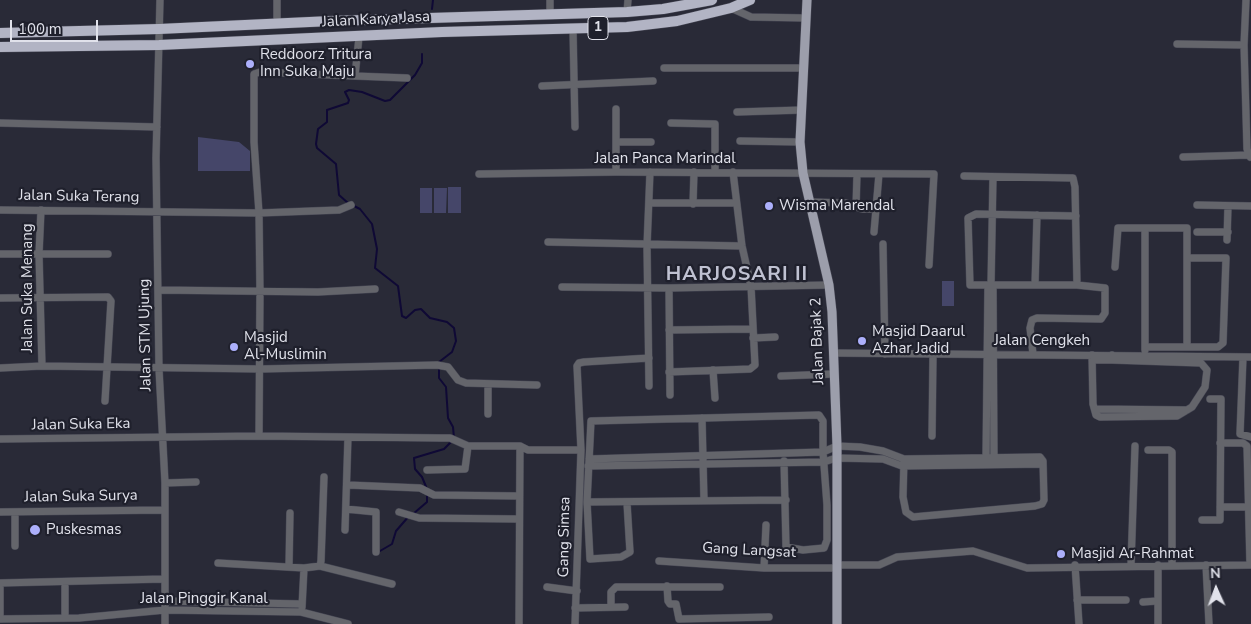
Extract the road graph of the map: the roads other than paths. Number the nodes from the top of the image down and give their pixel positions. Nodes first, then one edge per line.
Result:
1 (160, 0) edge
2 (277, 0) edge
3 (550, 0) edge
4 (628, 0) edge
5 (712, 0) edge
6 (750, 0) edge
7 (807, 0) edge
8 (1246, 0) edge
9 (731, 8) junction
10 (627, 12) junction
11 (550, 15) junction
12 (503, 17) junction
13 (806, 18) junction
14 (276, 24) junction
15 (159, 29) junction
16 (573, 29) junction
17 (503, 31) junction
18 (0, 33) edge
19 (359, 37) junction
20 (1177, 44) dead end
21 (159, 45) junction
22 (1244, 45) junction
23 (0, 47) edge
24 (664, 68) dead end
25 (804, 68) junction
26 (355, 76) junction
27 (408, 78) dead end
28 (653, 81) dead end
29 (574, 85) junction
30 (542, 86) dead end
31 (616, 109) dead end
32 (802, 110) junction
33 (737, 112) dead end
34 (0, 123) edge
35 (671, 123) dead end
36 (158, 127) junction
37 (575, 127) dead end
38 (740, 141) dead end
39 (616, 142) junction
40 (651, 142) dead end
41 (800, 142) junction
42 (1183, 157) dead end
43 (1250, 157) edge
44 (616, 172) junction
45 (650, 172) junction
46 (694, 172) junction
47 (715, 172) junction
48 (733, 172) junction
49 (803, 173) junction
50 (479, 174) dead end
51 (857, 174) junction
52 (879, 174) junction
53 (964, 176) dead end
54 (993, 177) junction
55 (810, 202) junction
56 (650, 203) junction
57 (736, 203) junction
58 (693, 204) junction
59 (351, 205) dead end
60 (1197, 205) dead end
61 (1228, 206) junction
62 (1251, 206) edge
63 (856, 208) junction
64 (875, 209) junction
65 (0, 210) edge
66 (41, 210) junction
67 (157, 212) junction
68 (259, 213) junction
69 (993, 214) junction
70 (1037, 215) junction
71 (1076, 216) junction
72 (1145, 228) junction
73 (874, 232) dead end
74 (1197, 232) dead end
75 (548, 242) dead end
76 (883, 244) dead end
77 (647, 246) junction
78 (742, 246) junction
79 (0, 254) edge
80 (39, 254) junction
81 (108, 254) dead end
82 (1187, 258) junction
83 (930, 265) dead end
84 (1116, 267) dead end
85 (1035, 284) junction
86 (1077, 284) junction
87 (829, 285) junction
88 (990, 285) junction
89 (751, 286) junction
90 (562, 287) dead end
91 (648, 288) junction
92 (669, 288) junction
93 (375, 289) dead end
94 (159, 290) junction
95 (260, 292) junction
96 (41, 297) junction
97 (0, 298) edge
98 (752, 329) junction
99 (669, 330) junction
100 (775, 337) dead end
101 (753, 338) junction
102 (1145, 347) junction
103 (1187, 347) junction
104 (833, 354) junction
105 (885, 354) junction
106 (990, 354) junction
107 (1032, 354) junction
108 (1145, 355) junction
109 (933, 356) junction
110 (1243, 357) junction
111 (1251, 357) edge
112 (649, 358) junction
113 (1092, 358) junction
114 (1112, 358) junction
115 (42, 366) junction
116 (0, 368) edge
117 (159, 368) junction
118 (108, 369) junction
119 (261, 369) junction
120 (713, 370) junction
121 (669, 372) junction
122 (833, 374) junction
123 (780, 376) dead end
124 (488, 384) junction
125 (537, 385) dead end
126 (649, 386) dead end
127 (670, 395) dead end
128 (715, 398) dead end
129 (1210, 399) dead end
130 (104, 401) dead end
131 (488, 414) dead end
132 (702, 418) junction
133 (259, 436) junction
134 (932, 436) dead end
135 (162, 437) junction
136 (348, 437) junction
137 (1251, 437) edge
138 (0, 439) edge
139 (1220, 443) junction
140 (466, 445) junction
141 (520, 446) junction
142 (836, 446) junction
143 (1135, 446) dead end
144 (581, 450) junction
145 (1148, 450) dead end
146 (823, 452) junction
147 (702, 455) junction
148 (883, 455) junction
149 (836, 458) junction
150 (990, 458) junction
151 (784, 461) junction
152 (588, 462) junction
153 (824, 462) junction
154 (903, 462) junction
155 (702, 463) junction
156 (1043, 464) junction
157 (427, 470) dead end
158 (324, 477) dead end
159 (196, 482) dead end
160 (165, 483) junction
161 (348, 485) junction
162 (518, 496) junction
163 (704, 500) junction
164 (786, 500) junction
165 (587, 502) junction
166 (627, 503) junction
167 (1220, 507) junction
168 (1248, 507) junction
169 (346, 509) junction
170 (163, 510) junction
171 (0, 512) edge
172 (15, 512) junction
173 (399, 512) dead end
174 (290, 513) dead end
175 (518, 519) junction
176 (1202, 520) dead end
177 (766, 525) dead end
178 (345, 530) dead end
179 (14, 546) dead end
180 (376, 552) dead end
181 (659, 561) dead end
182 (218, 563) dead end
183 (1075, 565) junction
184 (1131, 565) junction
185 (1158, 565) junction
186 (1172, 565) junction
187 (1206, 565) junction
188 (1250, 565) edge
189 (289, 566) junction
190 (320, 566) junction
191 (838, 566) junction
192 (304, 568) junction
193 (764, 568) junction
194 (163, 579) junction
195 (65, 582) junction
196 (0, 584) edge
197 (392, 584) dead end
198 (667, 586) junction
199 (547, 587) dead end
200 (720, 587) dead end
201 (577, 591) junction
202 (1078, 600) junction
203 (1126, 600) dead end
204 (164, 601) junction
205 (1143, 602) dead end
206 (1157, 602) junction
207 (302, 604) junction
208 (611, 607) junction
209 (625, 607) dead end
210 (575, 608) junction
211 (165, 611) junction
212 (301, 612) junction
213 (769, 617) dead end
214 (0, 618) edge
215 (66, 618) junction
216 (679, 621) edge
217 (165, 624) edge
218 (348, 624) edge
219 (519, 624) edge
220 (575, 624) edge
221 (838, 624) edge
222 (1079, 624) edge
223 (1158, 624) edge
224 (1209, 624) edge

1 - 15 street, Jalan STM Ujung
2 - 14 street
3 - 11 street
4 - 10 street
5 - 10 highway, Jalan Karya Jasa / 1
6 - 9 highway, Jalan Karya Jasa / 1
7 - 13 main road, Jalan Bajak 2
8 - 22 street
9 - 13 street
9 - 16 highway, Jalan Karya Jasa / 1
10 - 11 highway, Jalan Karya Jasa / 1
11 - 12 highway, Jalan Karya Jasa / 1
12 - 14 highway, Jalan Karya Jasa / 1
12 - 17 highway
13 - 25 main road, Jalan Bajak 2
14 - 15 highway, Jalan Karya Jasa / 1
15 - 18 highway, Jalan Karya Jasa / 1
15 - 21 street, Jalan STM Ujung
16 - 17 highway, Jalan Karya Jasa / 1
16 - 29 street
17 - 19 highway, Jalan Karya Jasa / 1
19 - 21 highway, Jalan Karya Jasa / 1
19 - 26 street
20 - 22 street
21 - 23 highway, Jalan Karya Jasa / 1
21 - 36 street, Jalan STM Ujung
22 - 43 street
24 - 25 street
25 - 32 main road, Jalan Bajak 2
26 - 27 street
26 - 68 street
28 - 29 street
29 - 30 street
29 - 37 street
31 - 39 street
32 - 33 street
32 - 41 main road, Jalan Bajak 2
34 - 36 street
35 - 47 street
36 - 67 street, Jalan STM Ujung
38 - 41 street
39 - 40 street
39 - 44 street
41 - 49 main road, Jalan Bajak 2
42 - 43 street
44 - 45 street, Jalan Panca Marindal
44 - 50 street, Jalan Panca Marindal
45 - 46 street, Jalan Panca Marindal
45 - 56 street
46 - 47 street, Jalan Panca Marindal
46 - 58 street
47 - 48 street, Jalan Panca Marindal
48 - 49 street, Jalan Panca Marindal
48 - 57 street
49 - 51 street, Jalan Panca Marindal
49 - 55 main road, Jalan Bajak 2
51 - 52 street, Jalan Panca Marindal
51 - 63 street
52 - 64 street
52 - 83 street, Jalan Panca Marindal
53 - 54 street
54 - 69 street
54 - 71 street
55 - 63 street
55 - 87 main road, Jalan Bajak 2
56 - 58 street
56 - 77 street
57 - 58 street
57 - 78 street
59 - 68 street, Jalan Suka Terang
60 - 61 street
61 - 62 street
61 - 74 street
63 - 64 street
64 - 73 street
65 - 66 street, Jalan Suka Terang
66 - 67 street, Jalan Suka Terang
66 - 80 street, Jalan Suka Menang
67 - 68 street, Jalan Suka Terang
67 - 94 street, Jalan STM Ujung
68 - 95 street
69 - 70 street
69 - 88 street
69 - 88 street
70 - 71 street
70 - 85 street
71 - 86 street
72 - 82 street
72 - 84 street
72 - 102 street
75 - 77 street
76 - 105 street
77 - 78 street
77 - 91 street
78 - 89 street
79 - 80 street
80 - 81 street
80 - 96 street, Jalan Suka Menang
82 - 103 street
82 - 103 street
85 - 86 street
85 - 88 street
86 - 107 street
87 - 89 street
87 - 104 main road, Jalan Bajak 2
88 - 106 street
89 - 92 street
89 - 98 street
90 - 91 street
91 - 92 street
91 - 112 street
92 - 99 street
93 - 95 street
94 - 95 street
94 - 117 street, Jalan STM Ujung
95 - 119 street
96 - 97 street
96 - 115 street, Jalan Suka Menang
96 - 118 street
98 - 99 street
98 - 101 street
99 - 121 street
100 - 101 street
101 - 120 street
102 - 103 street
102 - 108 street
104 - 105 street, Jalan Cengkeh
104 - 122 main road, Jalan Bajak 2
105 - 109 street, Jalan Cengkeh
106 - 107 street, Jalan Cengkeh
106 - 109 street, Jalan Cengkeh
106 - 150 street
107 - 113 street, Jalan Cengkeh
108 - 110 street, Jalan Cengkeh
108 - 114 street, Jalan Cengkeh
109 - 134 street
110 - 111 street, Jalan Cengkeh
110 - 137 street
112 - 126 street
112 - 144 street, Gang Simsa
113 - 114 street, Jalan Cengkeh
113 - 114 street
115 - 116 street
115 - 118 street
117 - 118 street
117 - 119 street
117 - 135 street, Jalan STM Ujung
118 - 130 street
119 - 124 street
119 - 133 street
120 - 121 street
120 - 128 street
121 - 127 street
122 - 123 street
122 - 142 main road, Jalan Bajak 2
124 - 125 street
124 - 131 street
129 - 139 street
132 - 146 street
132 - 147 street
132 - 152 street
133 - 135 street, Jalan Suka Eka
133 - 136 street, Jalan Suka Eka
135 - 138 street, Jalan Suka Eka
135 - 160 street, Jalan STM Ujung
136 - 140 street, Jalan Suka Eka
136 - 161 street
139 - 167 street
139 - 168 street
140 - 141 street
140 - 157 street
141 - 144 street
141 - 162 street
142 - 146 street
142 - 148 street
142 - 149 main road, Jalan Bajak 2
143 - 184 street
144 - 201 street, Gang Simsa
145 - 186 street
146 - 147 street
146 - 153 street
147 - 152 street
147 - 155 street
148 - 149 street
148 - 154 street
149 - 153 street
149 - 191 main road, Jalan Bajak 2
150 - 154 street
150 - 156 street
151 - 153 street
151 - 155 street
151 - 164 street
152 - 155 street
152 - 165 street
153 - 164 street
154 - 156 street
154 - 156 street
155 - 163 street
158 - 190 street
159 - 160 street
160 - 170 street, Jalan STM Ujung
161 - 162 street
161 - 169 street
162 - 175 street
163 - 164 street
163 - 166 street
165 - 166 street
165 - 166 street
167 - 168 street
167 - 176 street
168 - 188 street
169 - 178 street
169 - 180 street
170 - 172 street, Jalan Suka Surya
170 - 194 street, Jalan STM Ujung
171 - 172 street, Jalan Suka Surya
172 - 179 street
173 - 175 street
174 - 189 street
175 - 219 street
177 - 193 street
181 - 193 street, Gang Langsat
182 - 189 street
183 - 184 street, Gang Langsat
183 - 191 street, Gang Langsat
183 - 202 street
184 - 185 street, Gang Langsat
185 - 186 street, Gang Langsat
185 - 206 street
186 - 187 street, Gang Langsat
187 - 188 street, Gang Langsat
187 - 224 street
189 - 192 street
190 - 192 street
190 - 197 street
191 - 193 street, Gang Langsat
191 - 221 main road, Jalan Bajak 2
192 - 207 street
194 - 195 street
194 - 204 street, Jalan STM Ujung
195 - 196 street
195 - 215 street
196 - 214 street
198 - 200 street
198 - 208 street
198 - 216 street
199 - 201 street
201 - 210 street, Gang Simsa
202 - 203 street
202 - 222 street
204 - 207 street
204 - 211 street, Jalan STM Ujung
205 - 206 street
206 - 223 street
207 - 212 street
208 - 209 street
208 - 210 street
210 - 220 street, Gang Simsa
211 - 212 street, Jalan Pinggir Kanal
211 - 215 street, Jalan Pinggir Kanal
211 - 217 street, Jalan STM Ujung
212 - 218 street, Jalan Pinggir Kanal
213 - 216 street
214 - 215 street, Jalan Pinggir Kanal

